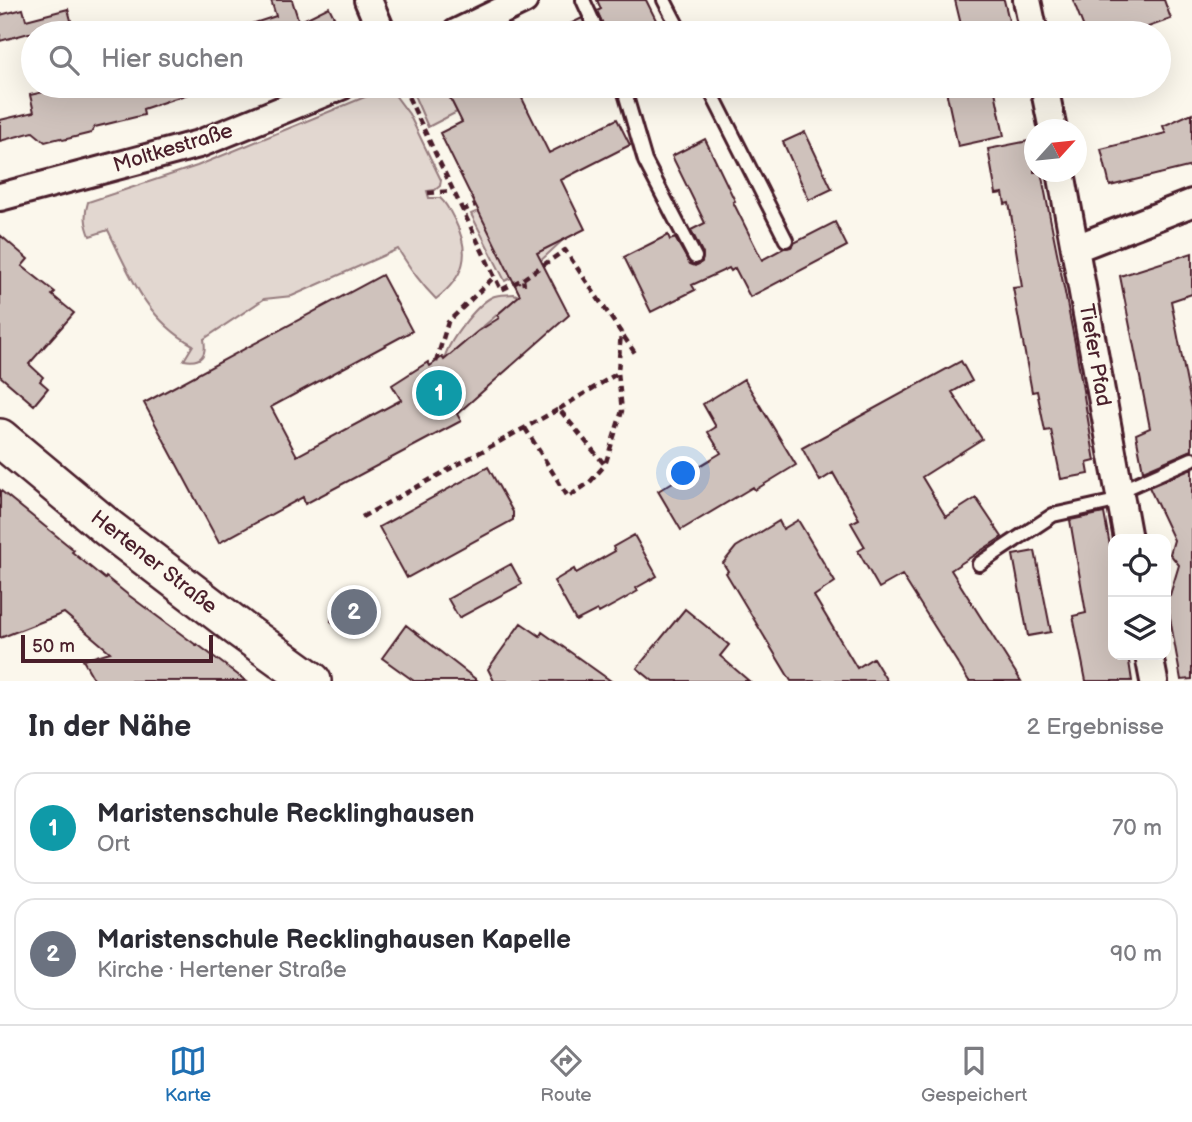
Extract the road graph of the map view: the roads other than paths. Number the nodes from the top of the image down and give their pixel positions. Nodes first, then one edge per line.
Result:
1 (368, 0) edge
2 (524, 0) edge
3 (583, 0) edge
4 (664, 0) edge
5 (1027, 0) edge
6 (377, 21) edge
7 (481, 21) edge
8 (593, 21) edge
9 (675, 21) edge
10 (1031, 21) edge
11 (312, 98) edge
12 (627, 98) edge
13 (714, 98) edge
14 (1046, 98) edge
15 (1050, 119) edge
16 (1063, 182) edge
17 (0, 197) edge
18 (1192, 203) edge
19 (786, 240) dead end
20 (1076, 248) junction
21 (695, 257) dead end
22 (0, 438) edge
23 (1192, 458) edge
24 (1120, 496) junction
25 (1127, 534) edge
26 (979, 564) dead end
27 (1150, 660) edge
28 (312, 681) edge
29 (1154, 681) edge

1 - 6 street
2 - 7 street
3 - 8 lane
4 - 9 lane
5 - 10 street
11 - 17 street, Moltkestraße
12 - 21 lane
13 - 19 lane
14 - 15 street
16 - 20 street, Tiefer Pfad
18 - 20 street
20 - 24 street, Tiefer Pfad
22 - 28 main road, Hertener Straße
23 - 24 lane
24 - 25 street, Tiefer Pfad
24 - 26 lane
27 - 29 street

